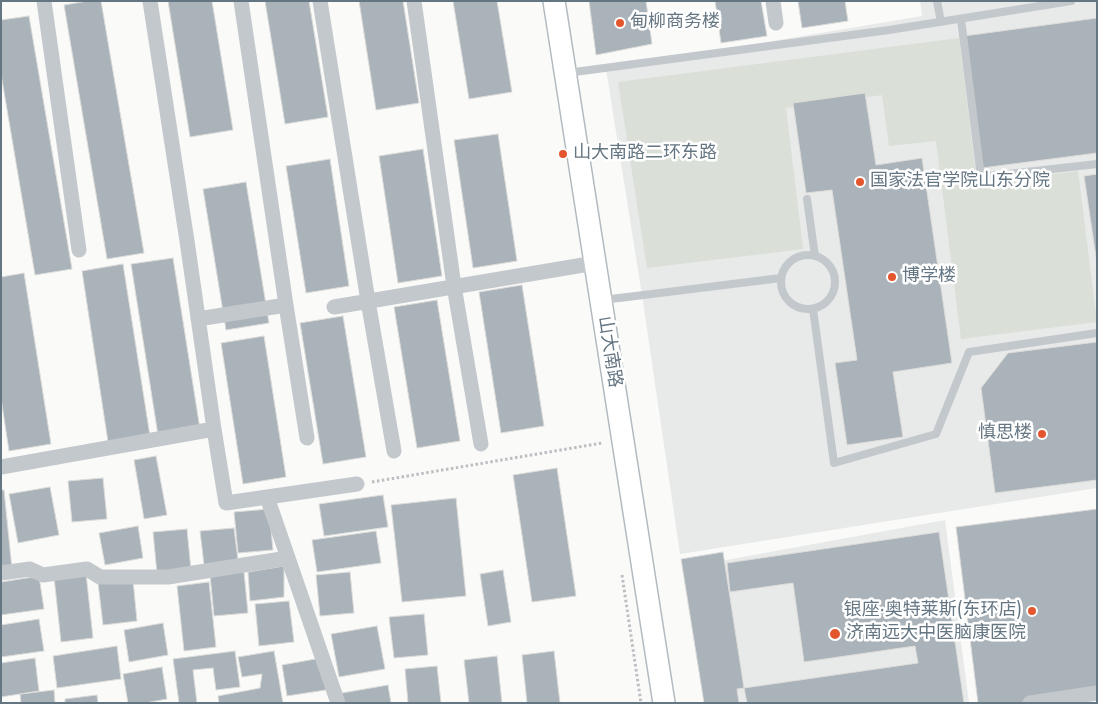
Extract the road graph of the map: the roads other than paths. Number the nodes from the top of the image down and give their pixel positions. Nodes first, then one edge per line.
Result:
1 (44, 1) edge
2 (150, 1) edge
3 (241, 1) edge
4 (320, 1) edge
5 (414, 1) edge
6 (554, 1) edge
7 (773, 1) edge
8 (937, 1) edge
9 (1071, 1) edge
10 (960, 19) junction
11 (940, 22) junction
12 (776, 23) dead end
13 (565, 73) junction
14 (1097, 164) edge
15 (807, 199) dead end
16 (79, 250) dead end
17 (815, 256) junction
18 (595, 262) junction
19 (781, 278) junction
20 (454, 286) junction
21 (601, 300) junction
22 (368, 301) junction
23 (286, 305) junction
24 (334, 307) dead end
25 (813, 309) junction
26 (198, 319) junction
27 (1097, 333) edge
28 (214, 430) junction
29 (307, 438) dead end
30 (481, 444) dead end
31 (394, 452) dead end
32 (1, 467) edge
33 (357, 484) road end
34 (267, 497) junction
35 (288, 558) junction
36 (1, 573) edge
37 (1097, 693) edge
38 (338, 703) edge
39 (664, 703) edge
40 (1030, 703) edge

1 - 16 street
2 - 26 street
3 - 23 street
4 - 22 street
5 - 20 street
6 - 13 main road, 山大南路
7 - 12 street
8 - 11 lane
9 - 10 lane
10 - 11 lane
10 - 14 lane
11 - 13 lane
13 - 18 main road, 山大南路
15 - 17 lane
17 - 19 lane
17 - 25 lane
18 - 20 street
18 - 21 main road, 山大南路
19 - 21 lane
19 - 25 lane
20 - 22 street
20 - 30 street
21 - 39 main road, 山大南路
22 - 24 street
22 - 31 street
23 - 26 street
23 - 29 street
25 - 27 lane
26 - 28 street
28 - 32 street
28 - 34 street
33 - 34 street
34 - 35 street
35 - 36 street
35 - 38 street
37 - 40 street

